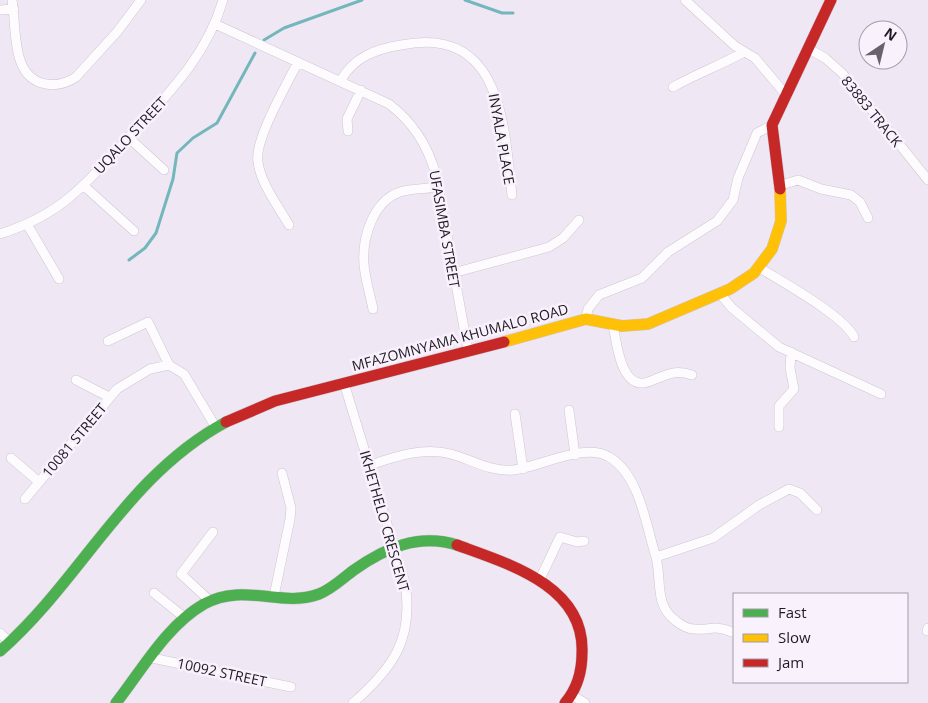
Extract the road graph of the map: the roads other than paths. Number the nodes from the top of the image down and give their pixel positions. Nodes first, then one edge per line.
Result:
1 (141, 0) edge
2 (223, 0) edge
3 (685, 0) edge
4 (831, 0) edge
5 (13, 4) edge
6 (0, 10) edge
7 (215, 24) junction
8 (809, 49) junction
9 (744, 52) junction
10 (298, 62) junction
11 (341, 80) junction
12 (673, 87) dead end
13 (361, 90) junction
14 (787, 96) junction
15 (772, 125) junction
16 (348, 131) dead end
17 (128, 137) junction
18 (164, 170) dead end
19 (928, 180) edge
20 (83, 185) junction
21 (778, 186) junction
22 (438, 188) junction
23 (512, 195) dead end
24 (868, 218) dead end
25 (579, 220) dead end
26 (27, 224) junction
27 (288, 225) dead end
28 (134, 231) dead end
29 (0, 234) edge
30 (760, 268) junction
31 (453, 274) junction
32 (59, 279) dead end
33 (720, 295) junction
34 (373, 309) dead end
35 (586, 319) junction
36 (613, 325) junction
37 (854, 337) dead end
38 (108, 342) dead end
39 (468, 350) junction
40 (791, 352) junction
41 (169, 365) junction
42 (692, 375) dead end
43 (76, 380) dead end
44 (344, 383) junction
45 (881, 394) dead end
46 (109, 397) junction
47 (569, 410) dead end
48 (515, 414) dead end
49 (215, 426) junction
50 (778, 427) dead end
51 (575, 455) junction
52 (11, 458) dead end
53 (370, 465) junction
54 (523, 468) junction
55 (282, 473) dead end
56 (39, 482) junction
57 (25, 499) dead end
58 (817, 510) dead end
59 (212, 532) dead end
60 (584, 541) dead end
61 (395, 547) junction
62 (656, 558) junction
63 (540, 579) junction
64 (154, 593) dead end
65 (274, 596) junction
66 (209, 600) junction
67 (185, 618) junction
68 (732, 632) dead end
69 (0, 633) edge
70 (10, 643) junction
71 (0, 652) edge
72 (152, 658) junction
73 (291, 687) dead end
74 (569, 699) edge
75 (116, 703) edge
76 (353, 703) edge
77 (584, 703) edge

1 - 5 street
2 - 7 street, UQALO STREET
3 - 9 street
4 - 8 street, MFAZOMNYAMA KHUMALO ROAD
5 - 6 street
7 - 10 street, UFASIMBA STREET
7 - 17 street, UQALO STREET
8 - 14 street, MFAZOMNYAMA KHUMALO ROAD
8 - 19 street, 83883 TRACK
9 - 12 street
9 - 14 street
10 - 11 street, UFASIMBA STREET
10 - 27 street
11 - 13 street, UFASIMBA STREET
11 - 23 street, INYALA PLACE
13 - 16 street
13 - 22 street, UFASIMBA STREET
14 - 15 street, MFAZOMNYAMA KHUMALO ROAD
15 - 21 street, MFAZOMNYAMA KHUMALO ROAD
15 - 35 street
17 - 18 street
17 - 20 street, UQALO STREET
20 - 26 street, UQALO STREET
20 - 28 street
21 - 24 street
21 - 30 street, MFAZOMNYAMA KHUMALO ROAD
22 - 31 street, UFASIMBA STREET
22 - 34 street
25 - 31 street
26 - 29 street, UQALO STREET
26 - 32 street
30 - 33 street, MFAZOMNYAMA KHUMALO ROAD
30 - 37 street
31 - 39 street, UFASIMBA STREET
33 - 36 street, MFAZOMNYAMA KHUMALO ROAD
33 - 40 street
35 - 36 street, MFAZOMNYAMA KHUMALO ROAD
35 - 39 street, MFAZOMNYAMA KHUMALO ROAD
36 - 42 street
38 - 41 street
39 - 44 street, MFAZOMNYAMA KHUMALO ROAD
40 - 45 street
40 - 50 street
41 - 46 street, 10081 STREET
41 - 49 street
43 - 46 street, 10081 STREET
44 - 49 street, MFAZOMNYAMA KHUMALO ROAD
44 - 53 street, IKHETHELO CRESCENT
46 - 56 street, 10081 STREET
47 - 51 street
48 - 54 street
49 - 70 street, MFAZOMNYAMA KHUMALO ROAD
51 - 54 street
51 - 62 street
52 - 56 street, 10081 STREET
53 - 54 street
53 - 61 street, IKHETHELO CRESCENT
55 - 65 street
56 - 57 street, 10081 STREET
58 - 62 street
59 - 66 street
60 - 63 street
61 - 63 street
61 - 65 street
61 - 76 street, IKHETHELO CRESCENT
62 - 68 street
63 - 74 street
64 - 67 street
65 - 66 street
66 - 67 street
67 - 72 street
69 - 70 street
70 - 71 street, MFAZOMNYAMA KHUMALO ROAD
72 - 73 street, 10092 STREET
72 - 75 street
74 - 77 street

